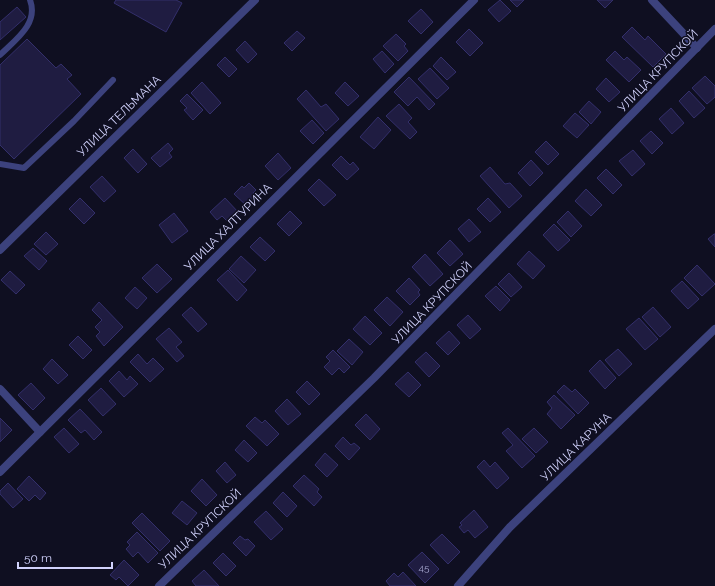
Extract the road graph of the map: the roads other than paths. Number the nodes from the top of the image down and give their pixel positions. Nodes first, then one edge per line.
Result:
1 (30, 0) edge
2 (255, 0) edge
3 (474, 0) edge
4 (652, 0) edge
5 (715, 29) edge
6 (697, 48) junction
7 (0, 55) edge
8 (113, 80) dead end
9 (0, 164) edge
10 (0, 250) edge
11 (715, 329) edge
12 (0, 389) edge
13 (40, 432) junction
14 (0, 472) edge
15 (159, 586) edge
16 (458, 586) edge

1 - 7 lane
2 - 10 street, УЛИЦА ТЕЛЬМАНА
3 - 13 street, УЛИЦА ХАЛТУРИНА
4 - 6 street
5 - 6 street, УЛИЦА КРУПСКОЙ
6 - 15 street, УЛИЦА КРУПСКОЙ
8 - 9 lane
11 - 16 street, УЛИЦА КАРУНА
12 - 13 street
13 - 14 street, УЛИЦА ХАЛТУРИНА

